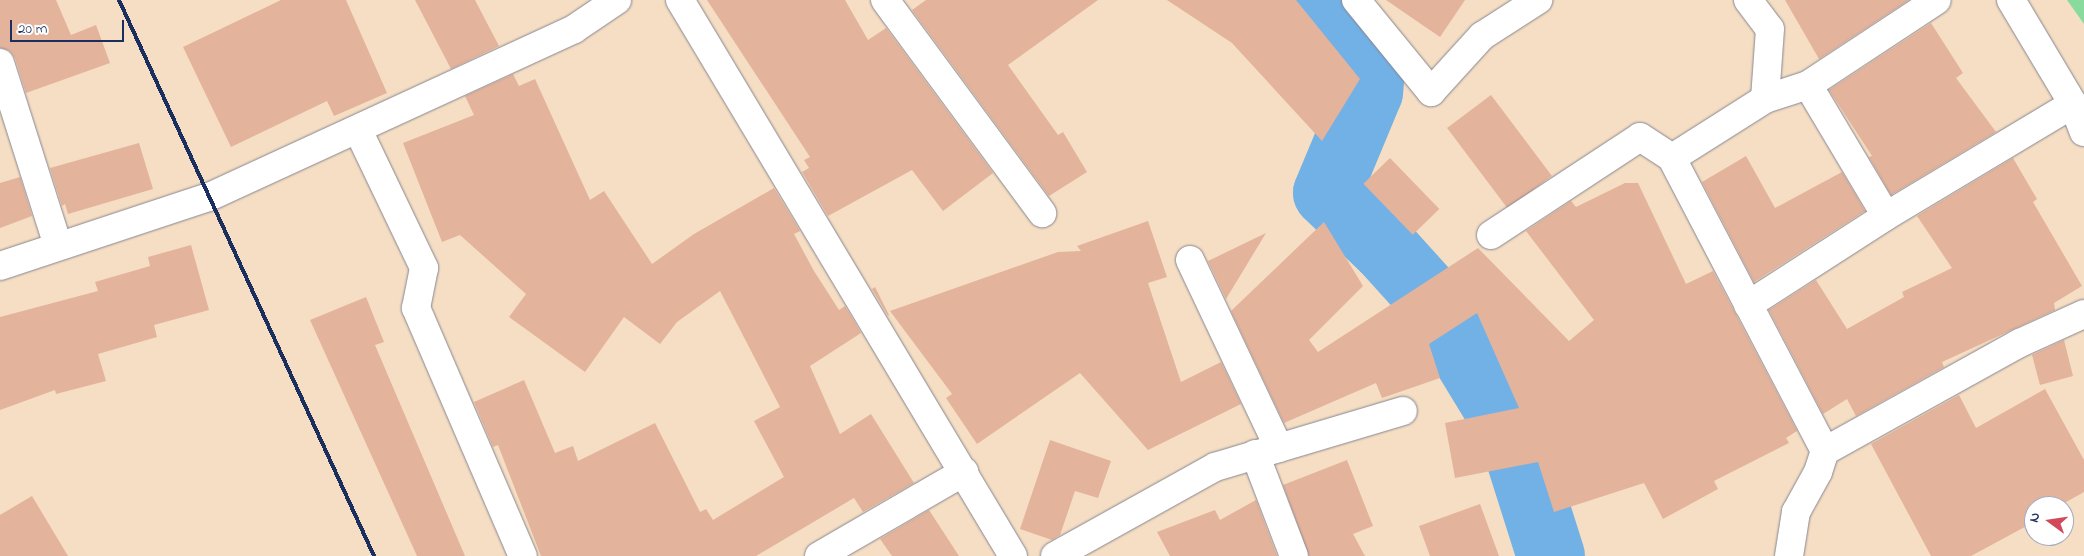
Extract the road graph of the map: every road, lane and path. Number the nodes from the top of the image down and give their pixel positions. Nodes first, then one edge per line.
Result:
1 (617, 0) edge
2 (680, 0) edge
3 (885, 0) edge
4 (1356, 0) edge
5 (1538, 0) edge
6 (1748, 0) edge
7 (1937, 0) edge
8 (2011, 0) edge
9 (0, 63) edge
10 (1808, 85) junction
11 (1765, 99) junction
12 (2073, 104) junction
13 (358, 130) junction
14 (2084, 132) edge
15 (1672, 158) junction
16 (1042, 213) dead end
17 (1886, 216) junction
18 (1491, 234) dead end
19 (58, 246) junction
20 (1190, 260) dead end
21 (0, 266) edge
22 (1748, 304) junction
23 (2084, 314) edge
24 (1403, 411) dead end
25 (1267, 451) junction
26 (1825, 451) junction
27 (964, 472) junction
28 (523, 556) edge
29 (819, 556) edge
30 (1013, 556) edge
31 (1055, 556) edge
32 (1294, 556) edge
33 (1789, 556) edge

1 - 13 street
2 - 27 street
3 - 16 street
4 - 5 street
6 - 11 street
7 - 10 street
8 - 12 street
9 - 19 street
10 - 11 street
10 - 17 street
11 - 15 street
12 - 14 street
12 - 17 street
13 - 19 street
13 - 28 street
15 - 18 street
15 - 22 street
17 - 22 street
19 - 21 street
20 - 25 street
22 - 26 street
23 - 26 street
24 - 25 street
25 - 31 street
25 - 32 street
26 - 33 street
27 - 29 street
27 - 30 street

